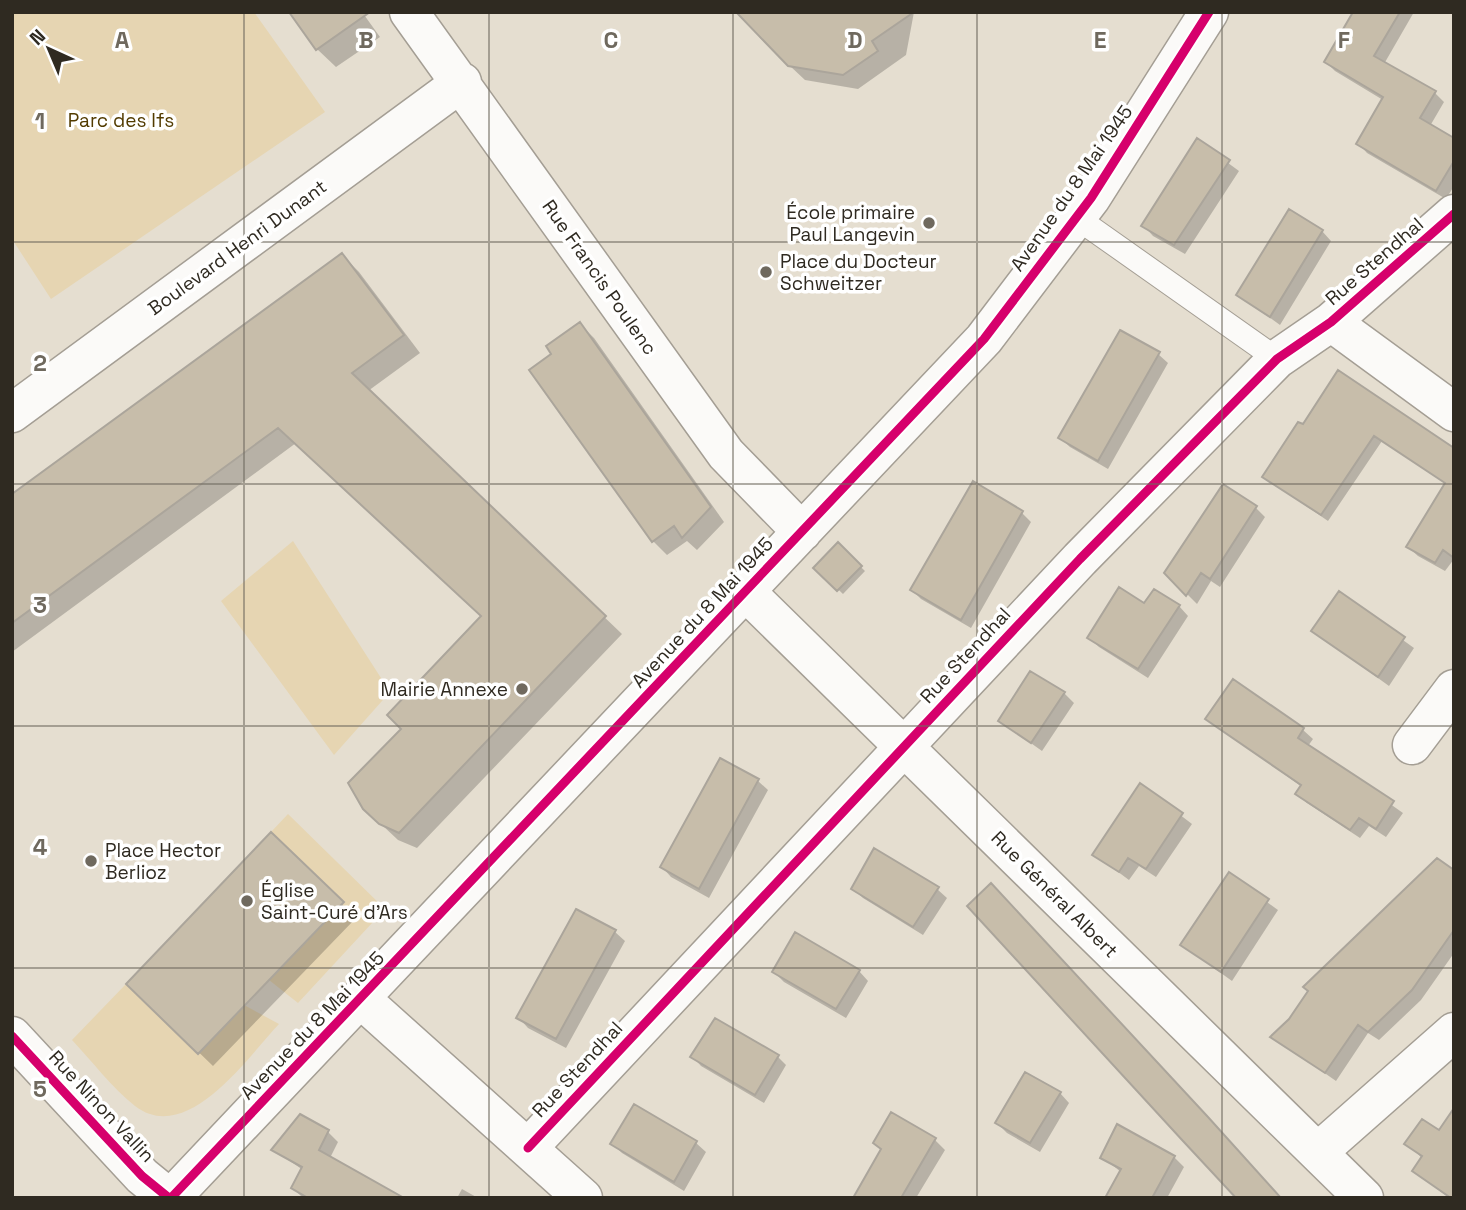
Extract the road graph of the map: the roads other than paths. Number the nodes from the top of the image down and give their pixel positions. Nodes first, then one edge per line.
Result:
1 (410, 12) edge
2 (1209, 12) edge
3 (462, 82) junction
4 (1454, 214) edge
5 (1077, 218) junction
6 (1331, 322) junction
7 (1277, 359) junction
8 (1454, 412) edge
9 (12, 413) edge
10 (802, 532) junction
11 (745, 592) junction
12 (1454, 689) edge
13 (905, 745) junction
14 (1412, 745) dead end
15 (360, 999) junction
16 (1454, 1032) edge
17 (12, 1036) edge
18 (528, 1148) junction
19 (1318, 1152) junction
20 (170, 1198) edge
21 (583, 1198) edge
22 (1364, 1198) edge

1 - 3 street, Rue Francis Poulenc
2 - 5 street, Avenue du 8 Mai 1945
3 - 9 street, Boulevard Henri Dunant
3 - 10 street, Rue Francis Poulenc
4 - 6 street, Rue Stendhal
5 - 7 lane
5 - 10 street, Avenue du 8 Mai 1945
6 - 7 street, Rue Stendhal
6 - 8 street
7 - 13 street, Rue Stendhal
10 - 11 street, Avenue du 8 Mai 1945
11 - 13 street, Rue Général Albert
11 - 15 street, Avenue du 8 Mai 1945
12 - 14 street
13 - 18 street, Rue Stendhal
13 - 19 street, Rue Général Albert
15 - 18 street
15 - 20 street, Avenue du 8 Mai 1945
16 - 19 street
17 - 20 street, Rue Ninon Vallin
18 - 21 street
19 - 22 street, Rue Général Albert

